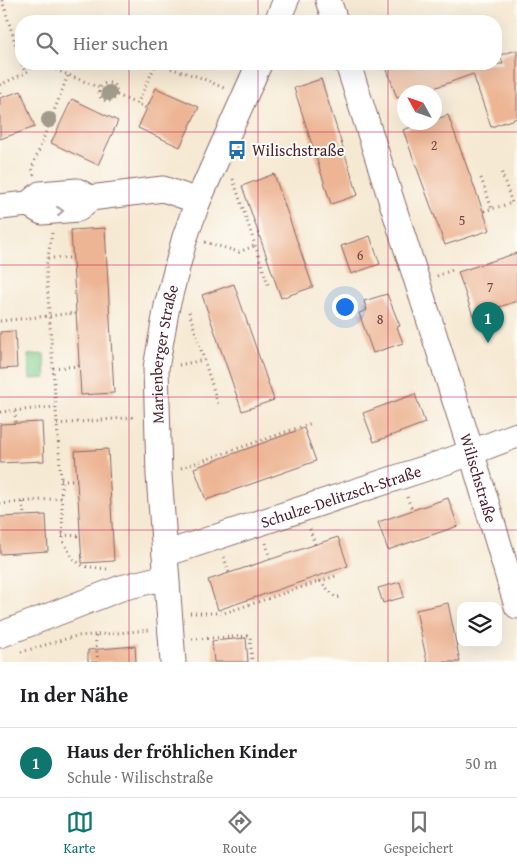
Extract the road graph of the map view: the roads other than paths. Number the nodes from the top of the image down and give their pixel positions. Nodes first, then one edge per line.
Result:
1 (286, 0) edge
2 (328, 0) edge
3 (280, 15) edge
4 (333, 15) edge
5 (256, 70) edge
6 (350, 70) edge
7 (33, 194) junction
8 (90, 198) junction
9 (198, 200) junction
10 (0, 207) edge
11 (517, 435) edge
12 (471, 451) junction
13 (165, 566) junction
14 (517, 606) edge
15 (0, 635) edge
16 (173, 662) edge

1 - 3 street
2 - 4 street
5 - 9 street, Marienberger Straße
6 - 12 street, Wilischstraße
7 - 8 street
7 -> 8 street
7 - 10 street
8 - 9 street
9 - 13 street, Marienberger Straße
11 - 12 street, Schulze-Delitzsch-Straße
12 - 13 street, Schulze-Delitzsch-Straße
12 - 14 street, Wilischstraße
13 - 15 street, Schulze-Delitzsch-Straße
13 - 16 street, Marienberger Straße

